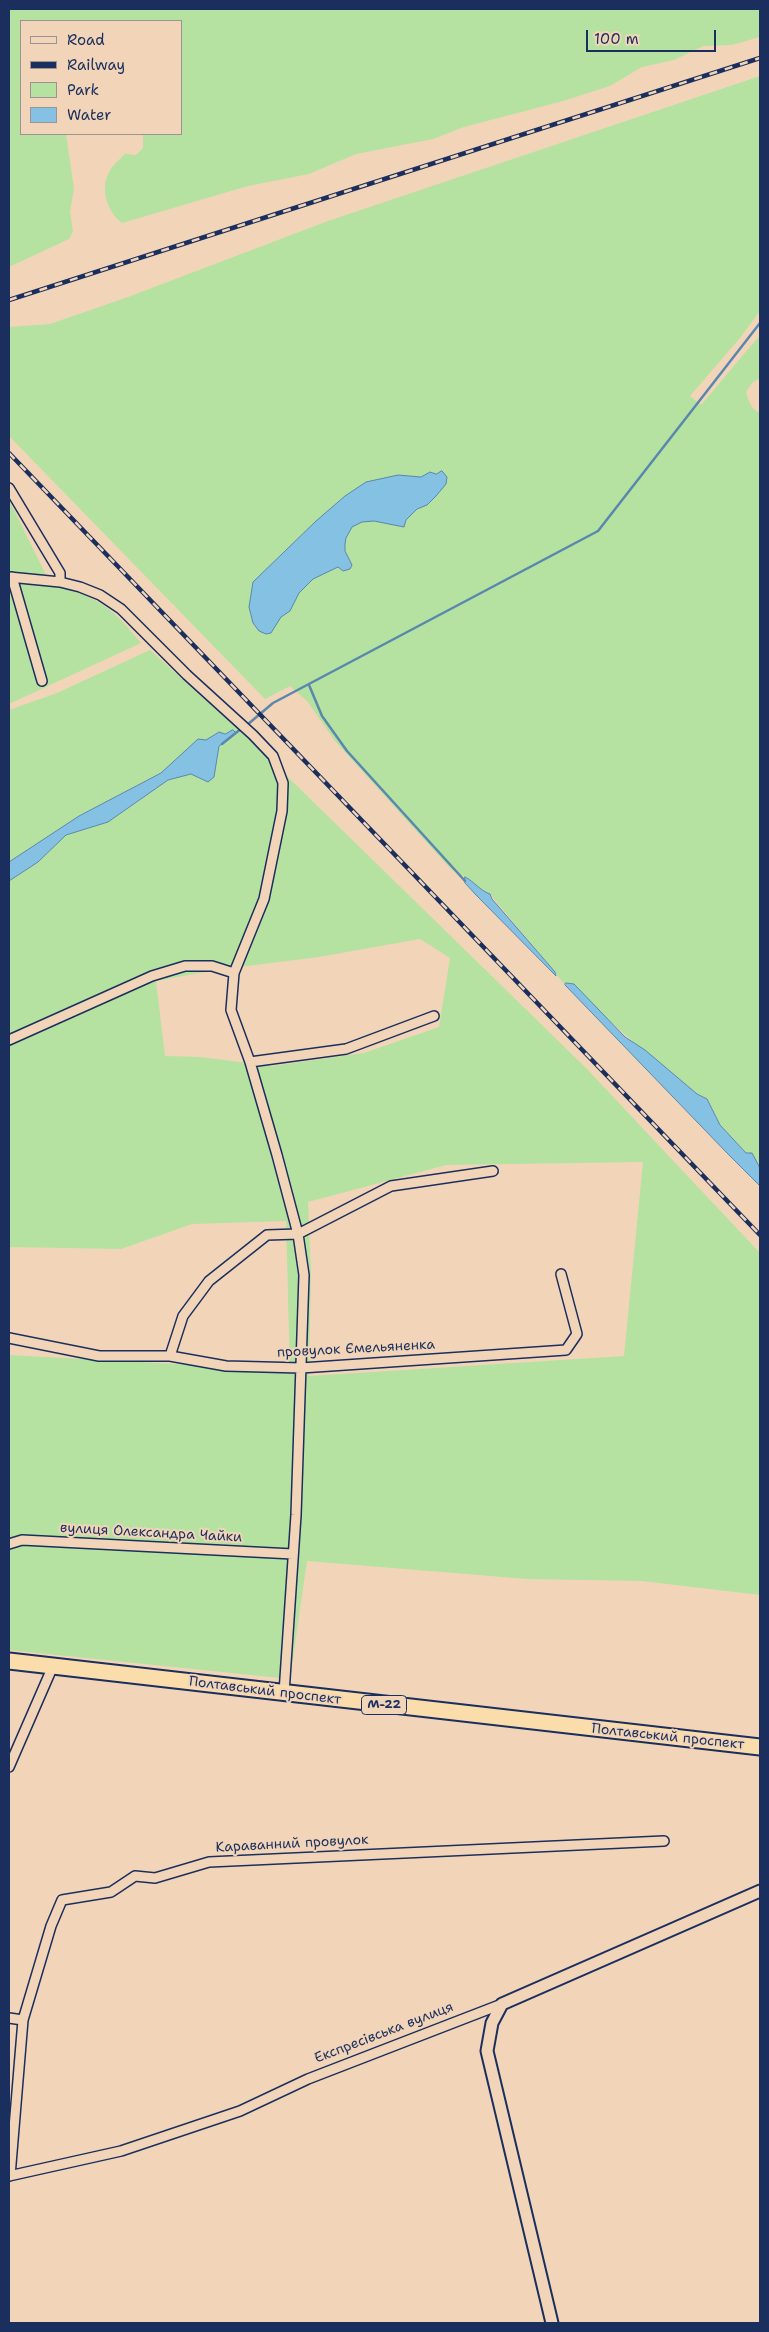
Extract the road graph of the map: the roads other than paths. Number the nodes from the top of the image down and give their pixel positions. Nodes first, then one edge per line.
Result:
1 (9, 488) edge
2 (10, 577) edge
3 (60, 582) junction
4 (42, 681) dead end
5 (234, 973) junction
6 (434, 1016) dead end
7 (9, 1040) edge
8 (250, 1062) junction
9 (493, 1171) dead end
10 (298, 1234) junction
11 (561, 1274) dead end
12 (9, 1338) edge
13 (170, 1356) junction
14 (301, 1368) junction
15 (9, 1544) edge
16 (293, 1554) junction
17 (9, 1661) edge
18 (53, 1666) junction
19 (284, 1693) junction
20 (760, 1747) edge
21 (9, 1767) edge
22 (664, 1841) dead end
23 (760, 1891) edge
24 (502, 2004) junction
25 (9, 2018) edge
26 (23, 2020) junction
27 (10, 2176) edge
28 (552, 2323) edge

1 - 3 street
2 - 3 street
2 - 4 street
3 - 5 street
5 - 7 street
5 - 8 street
6 - 8 street
8 - 10 street
9 - 10 street
10 - 13 street
10 - 14 street
11 - 14 street, провулок Ємельяненка
12 - 13 street, провулок Ємельяненка
13 - 14 street, провулок Ємельяненка
14 - 16 street
15 - 16 street, вулиця Олександра Чайки
16 - 19 street
17 - 18 highway, Полтавський проспект / М-22
18 - 19 highway, Полтавський проспект / М-22
18 - 21 street
19 - 20 highway, Полтавський проспект / М-22
22 - 26 street, Караванний провулок
23 - 24 street, Експресівська вулиця
24 - 27 street, Експресівська вулиця
24 - 28 street
25 - 26 street
26 - 27 street, Караванний провулок

